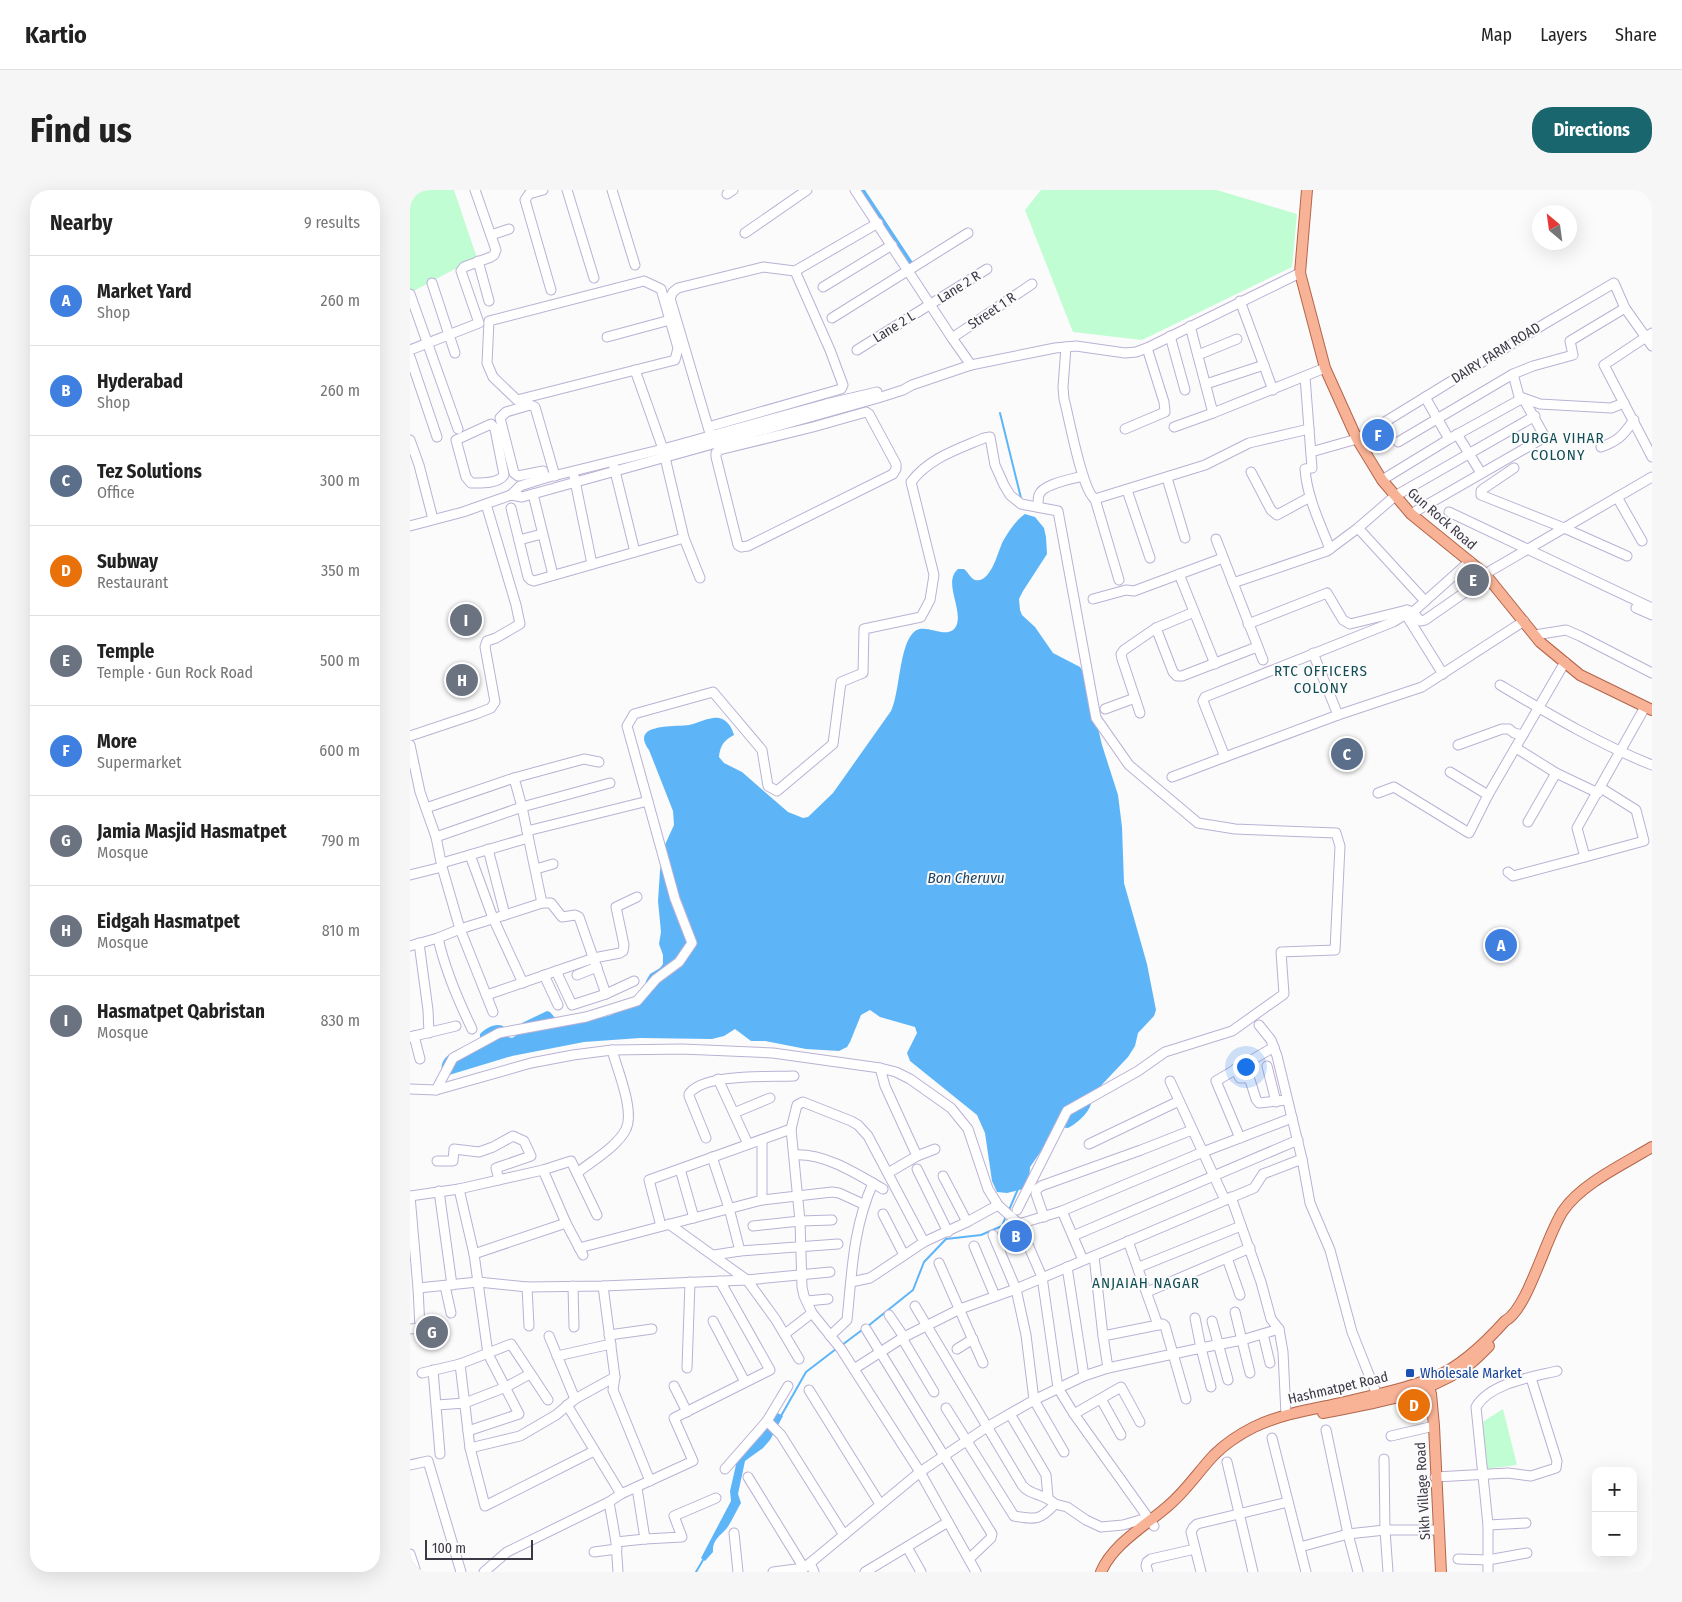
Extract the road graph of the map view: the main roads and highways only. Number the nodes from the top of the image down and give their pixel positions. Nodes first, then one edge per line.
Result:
1 (1307, 190) edge
2 (1649, 709) edge
3 (1652, 1147) edge
4 (1427, 1384) junction
5 (1256, 1429) junction
6 (1102, 1571) edge
7 (1441, 1572) edge

1 - 2 main road, Gun Rock Road
3 - 4 main road
4 - 5 main road
4 - 5 main road, Hashmatpet Road
4 - 7 main road, Sikh Village Road
5 - 6 main road

